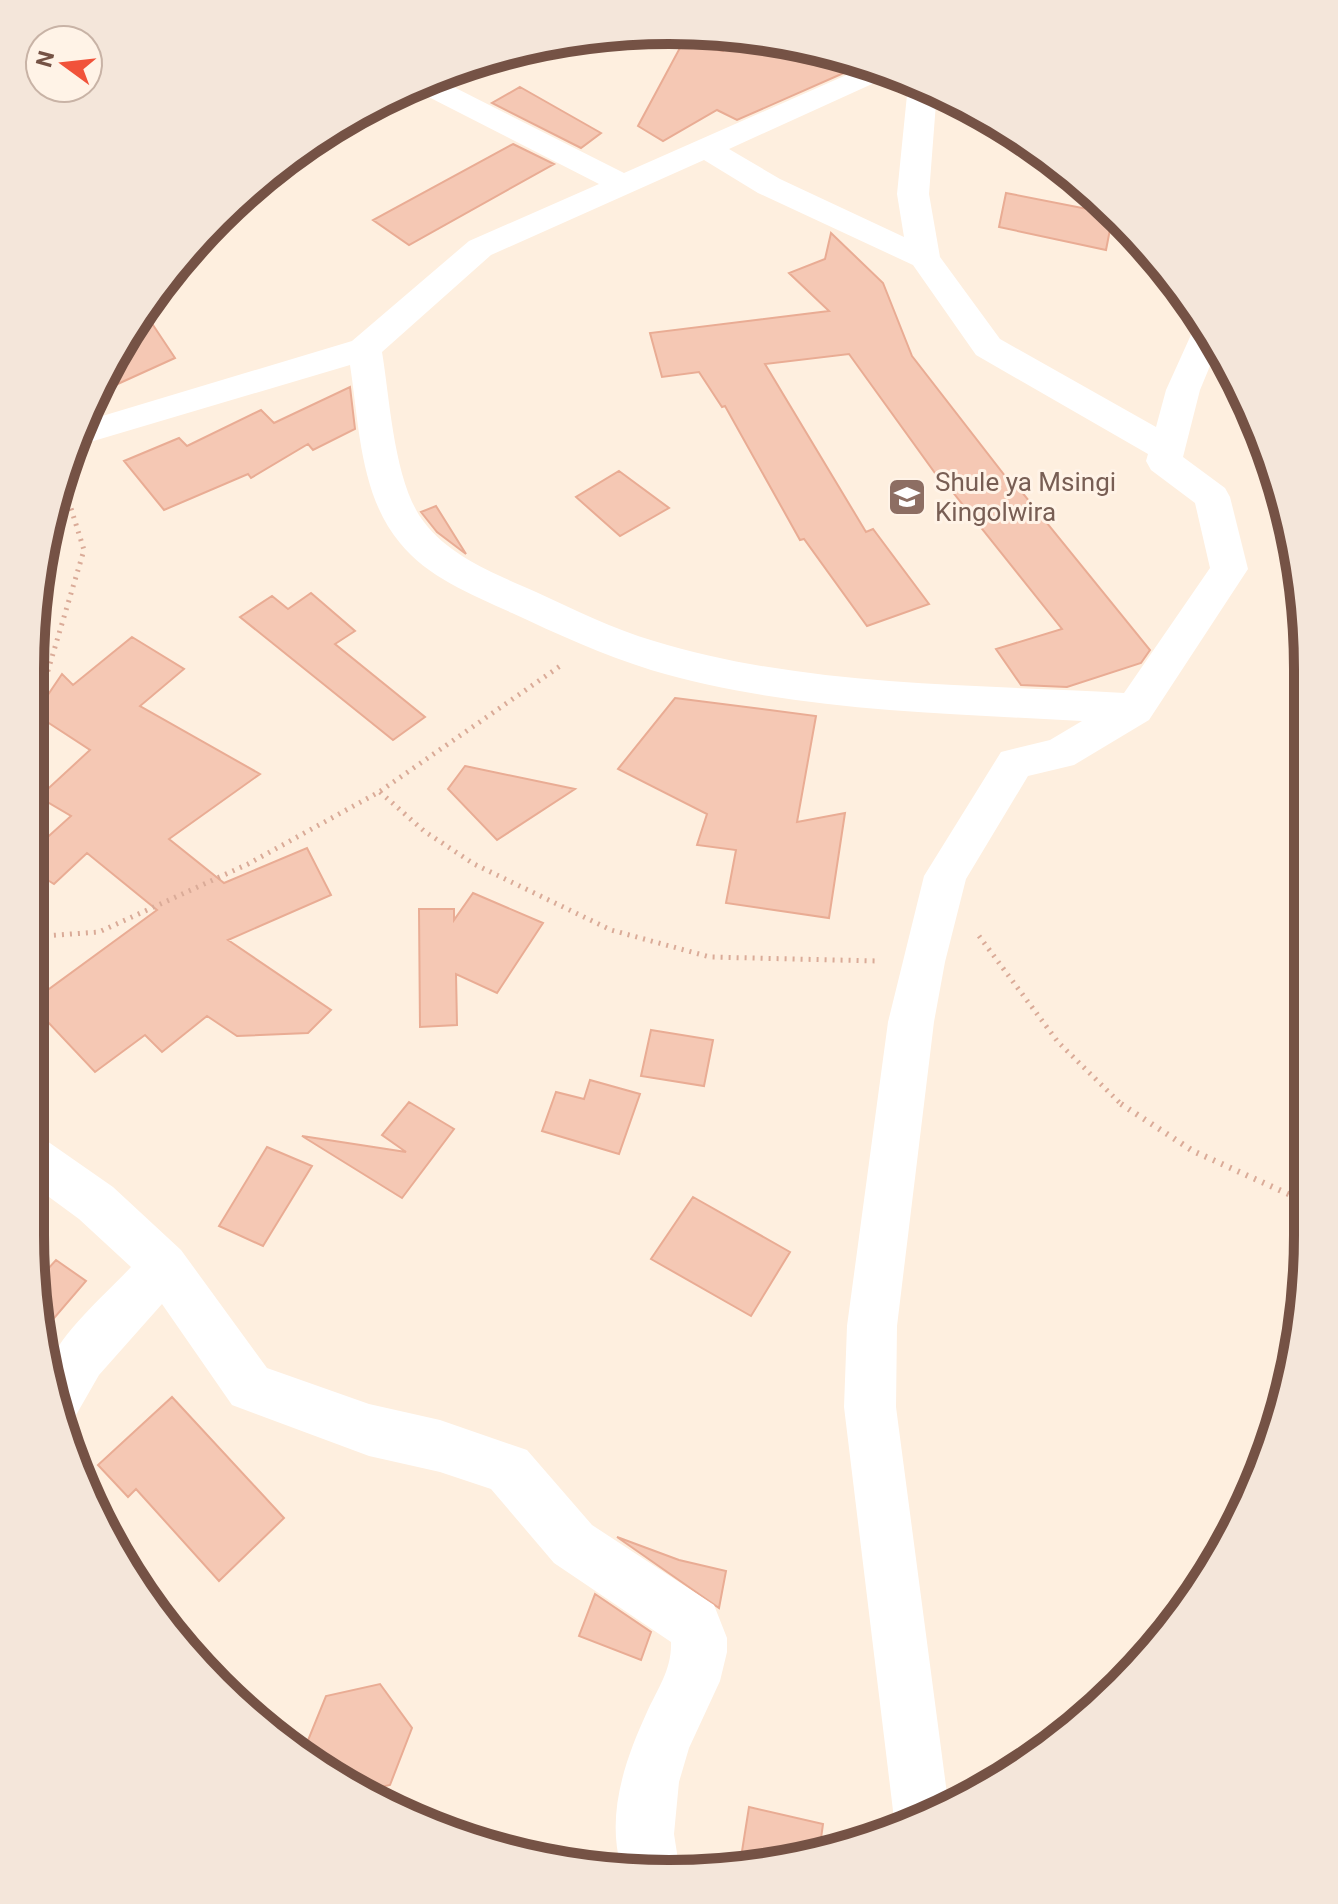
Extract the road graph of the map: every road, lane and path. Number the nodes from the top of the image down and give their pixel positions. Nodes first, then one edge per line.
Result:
1 (867, 76) edge
2 (436, 90) edge
3 (922, 98) edge
4 (708, 150) junction
5 (626, 186) junction
6 (924, 258) junction
7 (1202, 344) edge
8 (364, 349) junction
9 (91, 432) edge
10 (1167, 449) junction
11 (68, 498) edge
12 (565, 663) dead end
13 (44, 685) edge
14 (1135, 709) junction
15 (379, 792) junction
16 (945, 876) junction
17 (44, 936) edge
18 (923, 962) junction
19 (44, 1166) edge
20 (1294, 1197) edge
21 (164, 1266) junction
22 (63, 1389) edge
23 (920, 1807) edge
24 (649, 1860) edge

1 - 4 street
2 - 5 street
3 - 6 street
4 - 5 street
4 - 6 street
5 - 8 street
6 - 10 street
7 - 10 street
8 - 9 street
8 - 14 street
10 - 14 street
11 - 13 path
12 - 15 path
14 - 16 street
15 - 17 path
15 - 18 path
16 - 18 street
16 - 20 path
18 - 23 street
19 - 21 street
21 - 22 street
21 - 24 street

